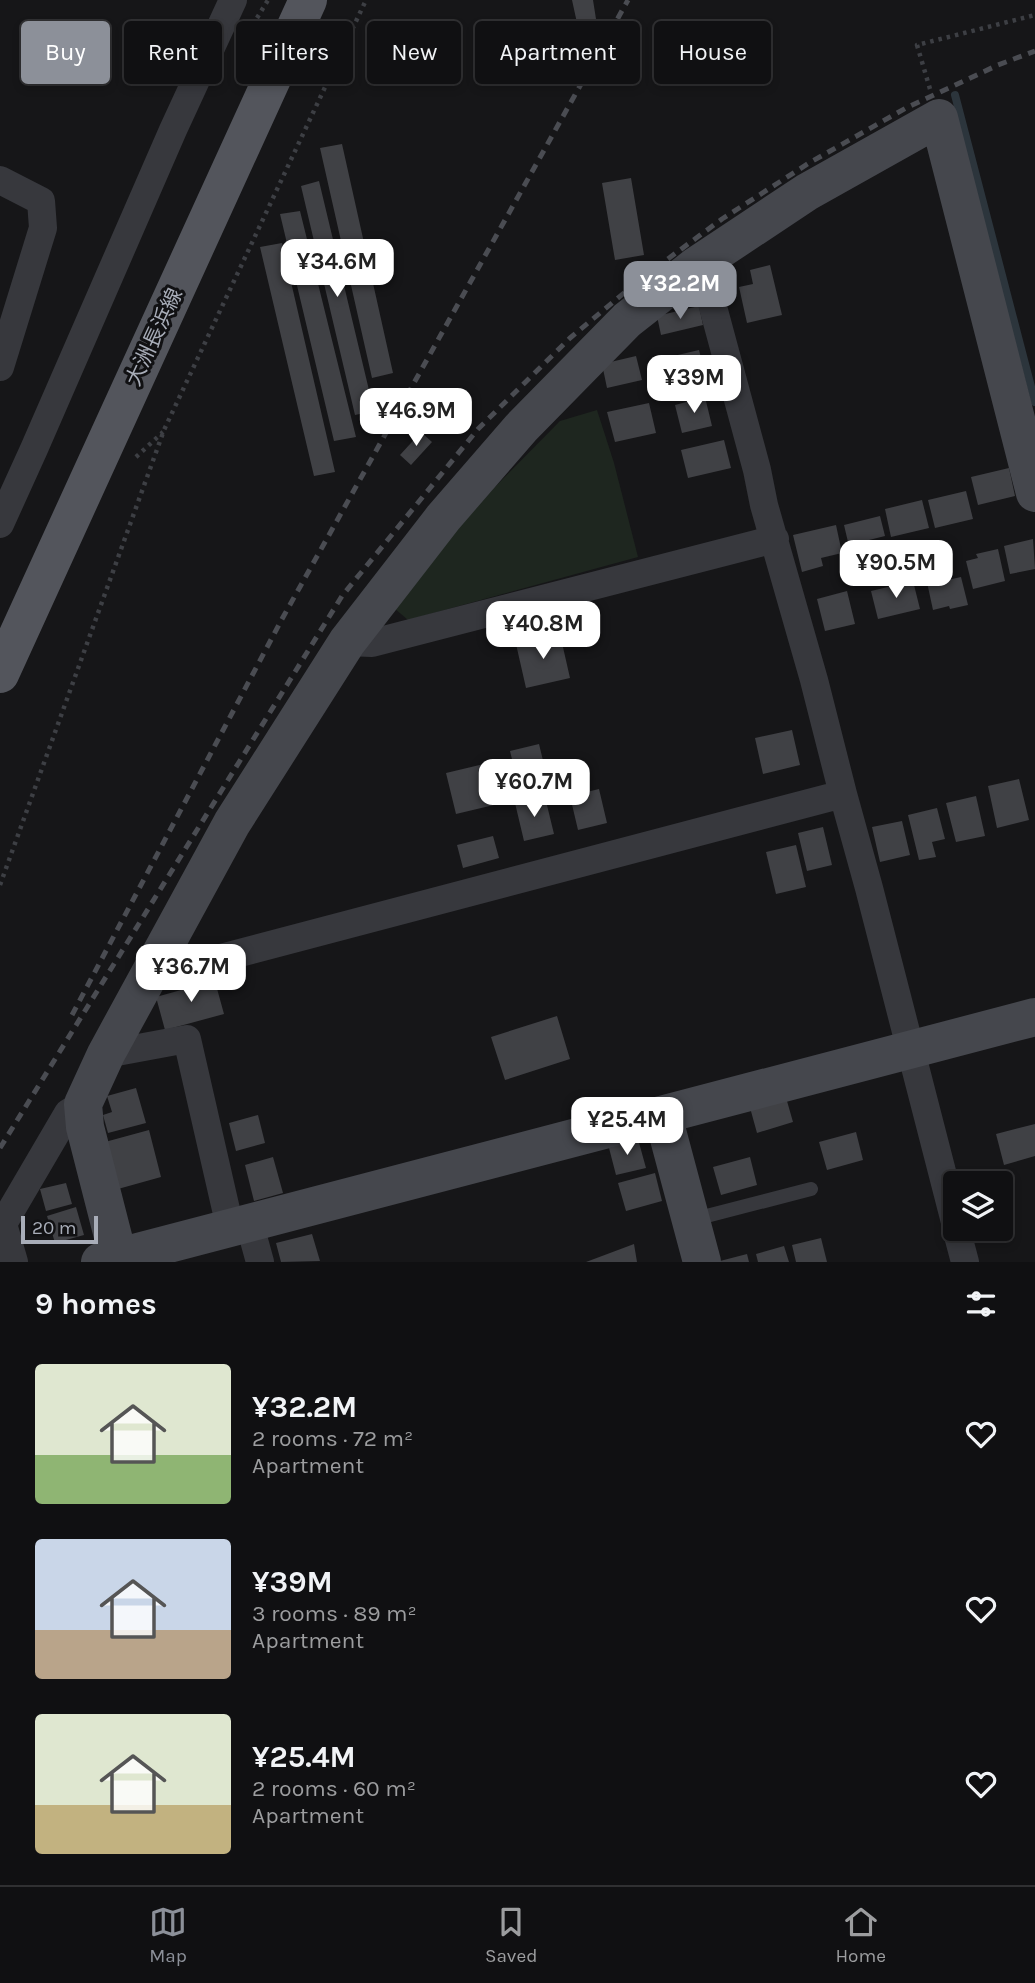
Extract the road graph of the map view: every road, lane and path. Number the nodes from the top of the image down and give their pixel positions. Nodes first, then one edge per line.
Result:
1 (233, 0) edge
2 (308, 0) edge
3 (366, 0) edge
4 (1035, 15) edge
5 (939, 118) junction
6 (0, 180) edge
7 (697, 265) junction
8 (0, 367) edge
9 (1035, 493) edge
10 (0, 524) edge
11 (775, 539) junction
12 (347, 642) junction
13 (0, 674) edge
14 (843, 794) junction
15 (0, 885) edge
16 (154, 965) junction
17 (1035, 1017) edge
18 (910, 1051) junction
19 (106, 1054) junction
20 (83, 1104) junction
21 (663, 1116) junction
22 (943, 1177) edge
23 (811, 1189) dead end
24 (691, 1220) junction
25 (239, 1224) junction
26 (960, 1241) edge
27 (109, 1259) edge
28 (14, 1262) edge
29 (260, 1262) edge
30 (702, 1262) edge
31 (965, 1262) edge

1 - 10 street
2 - 13 main road, 大洲長浜線
3 - 15 path
4 - 5 path
5 - 7 street
5 - 9 street
6 - 8 street
7 - 11 street
7 - 12 street
11 - 12 street
11 - 14 street
12 - 16 street
14 - 16 street
14 - 18 street
16 - 19 street
17 - 18 street
18 - 21 street
18 - 22 street
19 - 20 street
19 - 25 street
20 - 27 street
20 - 28 street
21 - 24 street
21 - 25 street
23 - 24 lane
24 - 30 street
25 - 27 street
25 - 29 street
26 - 31 street

